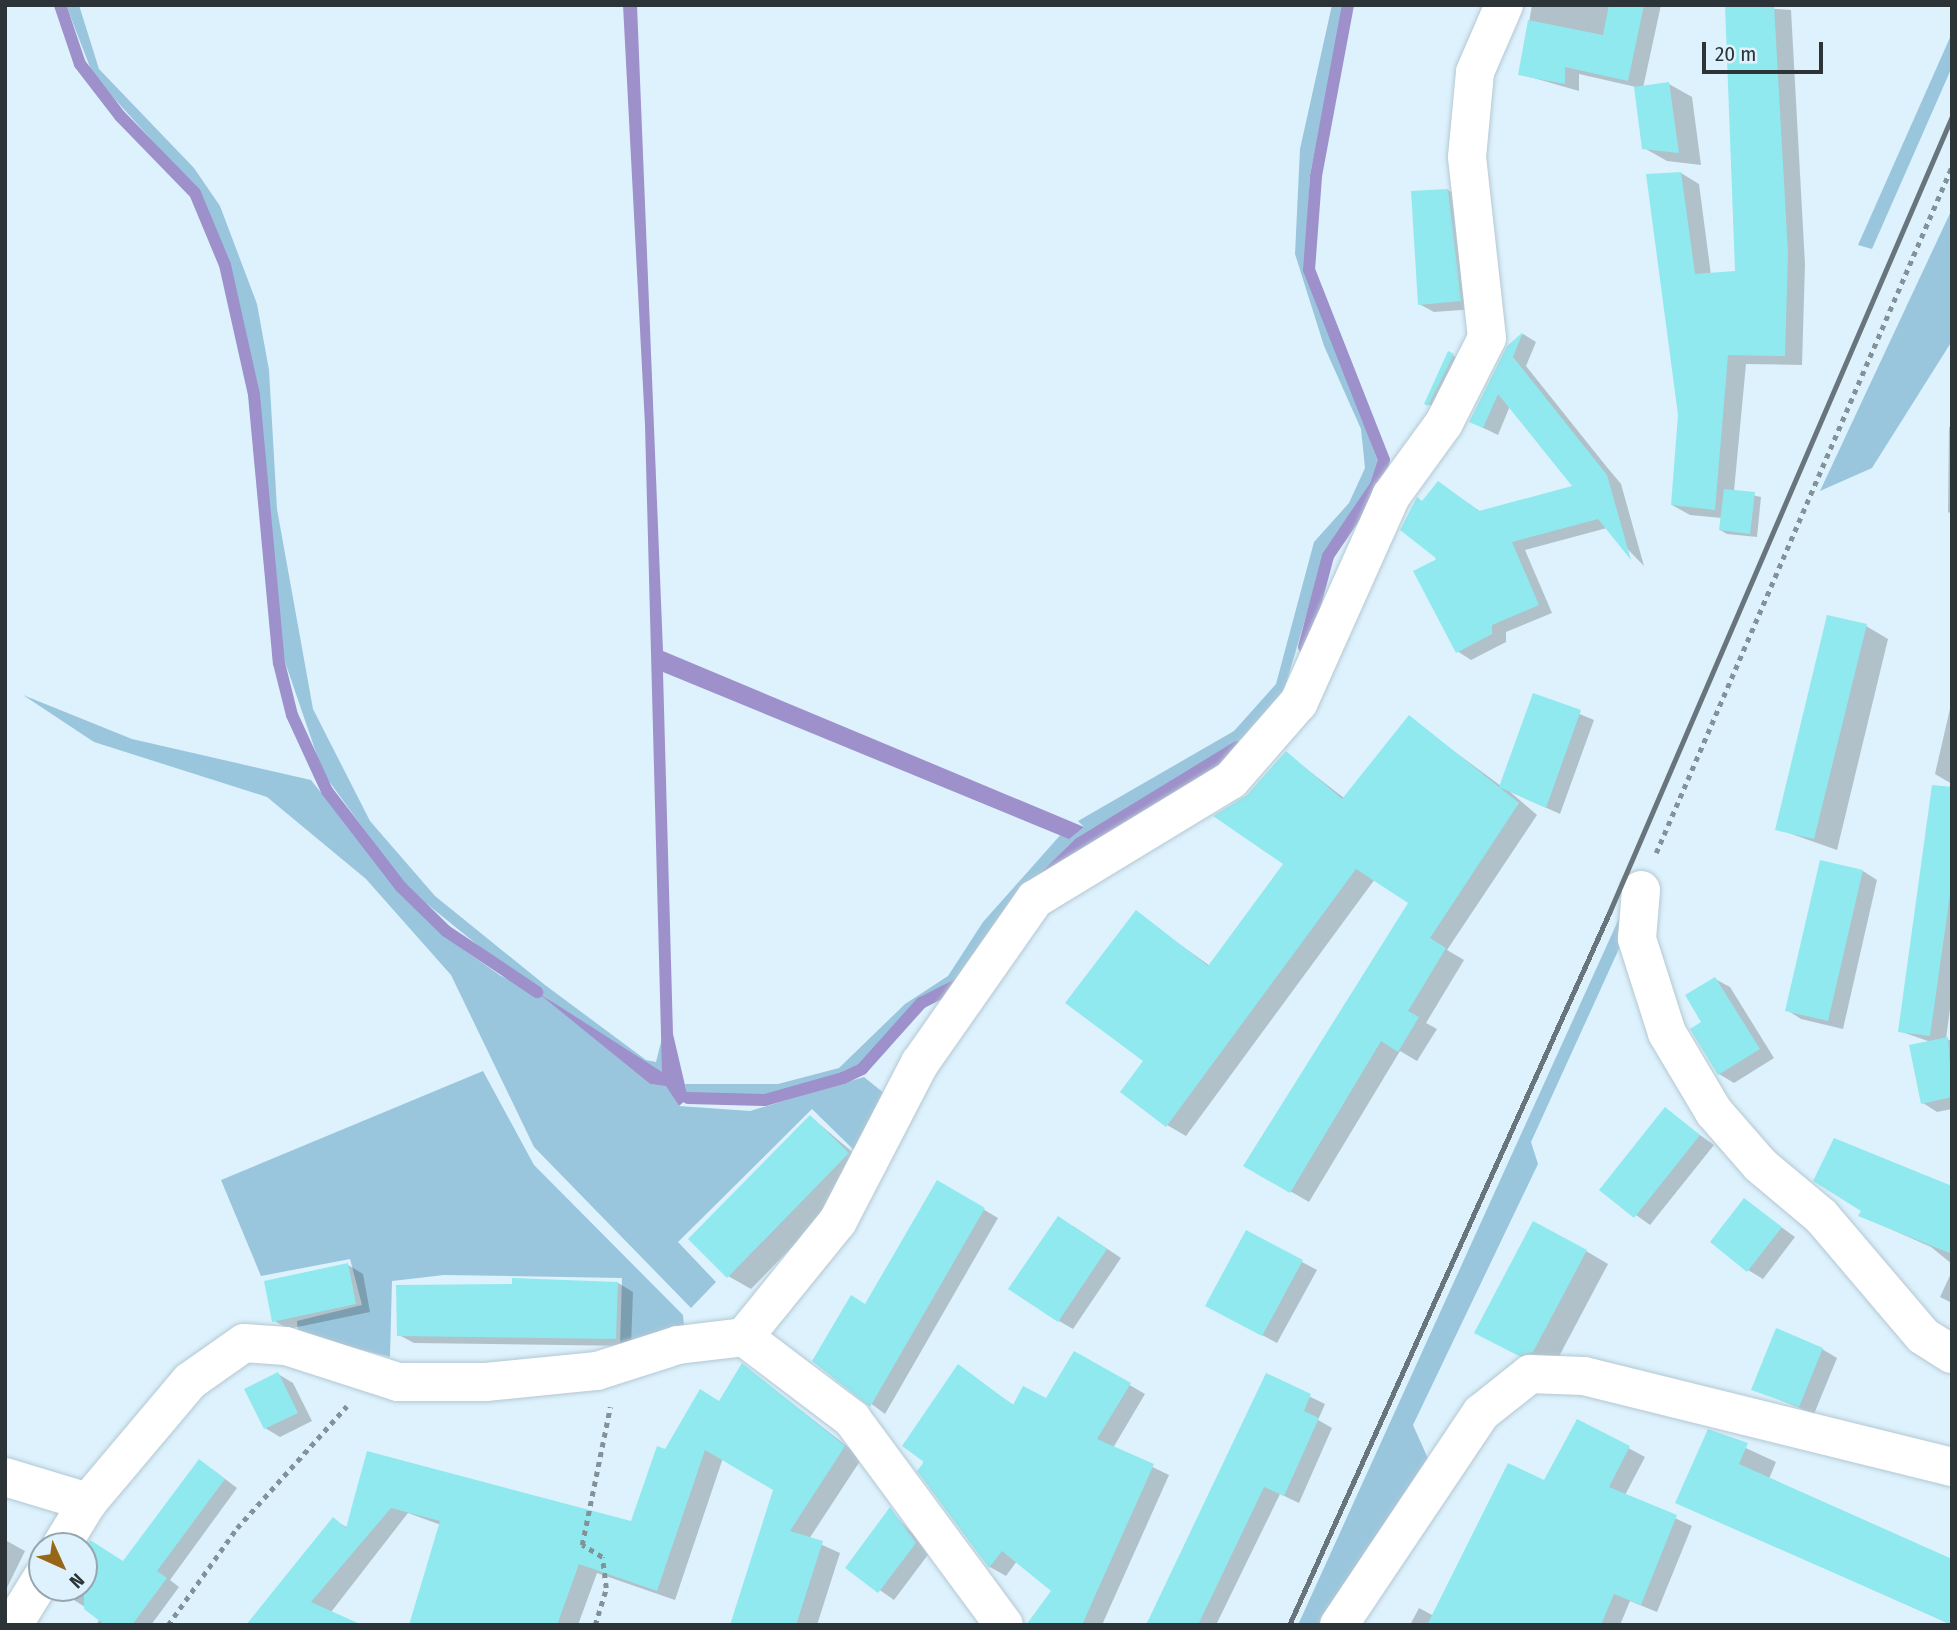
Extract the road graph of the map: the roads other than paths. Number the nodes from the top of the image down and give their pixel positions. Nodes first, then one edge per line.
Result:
1 (1504, 5) edge
2 (1641, 890) road end
3 (744, 1337) junction
4 (1952, 1354) edge
5 (1952, 1467) edge
6 (5, 1477) edge
7 (88, 1502) junction
8 (70, 1532) edge
9 (28, 1601) edge
10 (13, 1625) edge
11 (1004, 1625) edge
12 (1339, 1625) edge

1 - 3 street
2 - 4 street
3 - 7 street
3 - 11 street
5 - 12 street
6 - 7 street
7 - 8 street
9 - 10 street

